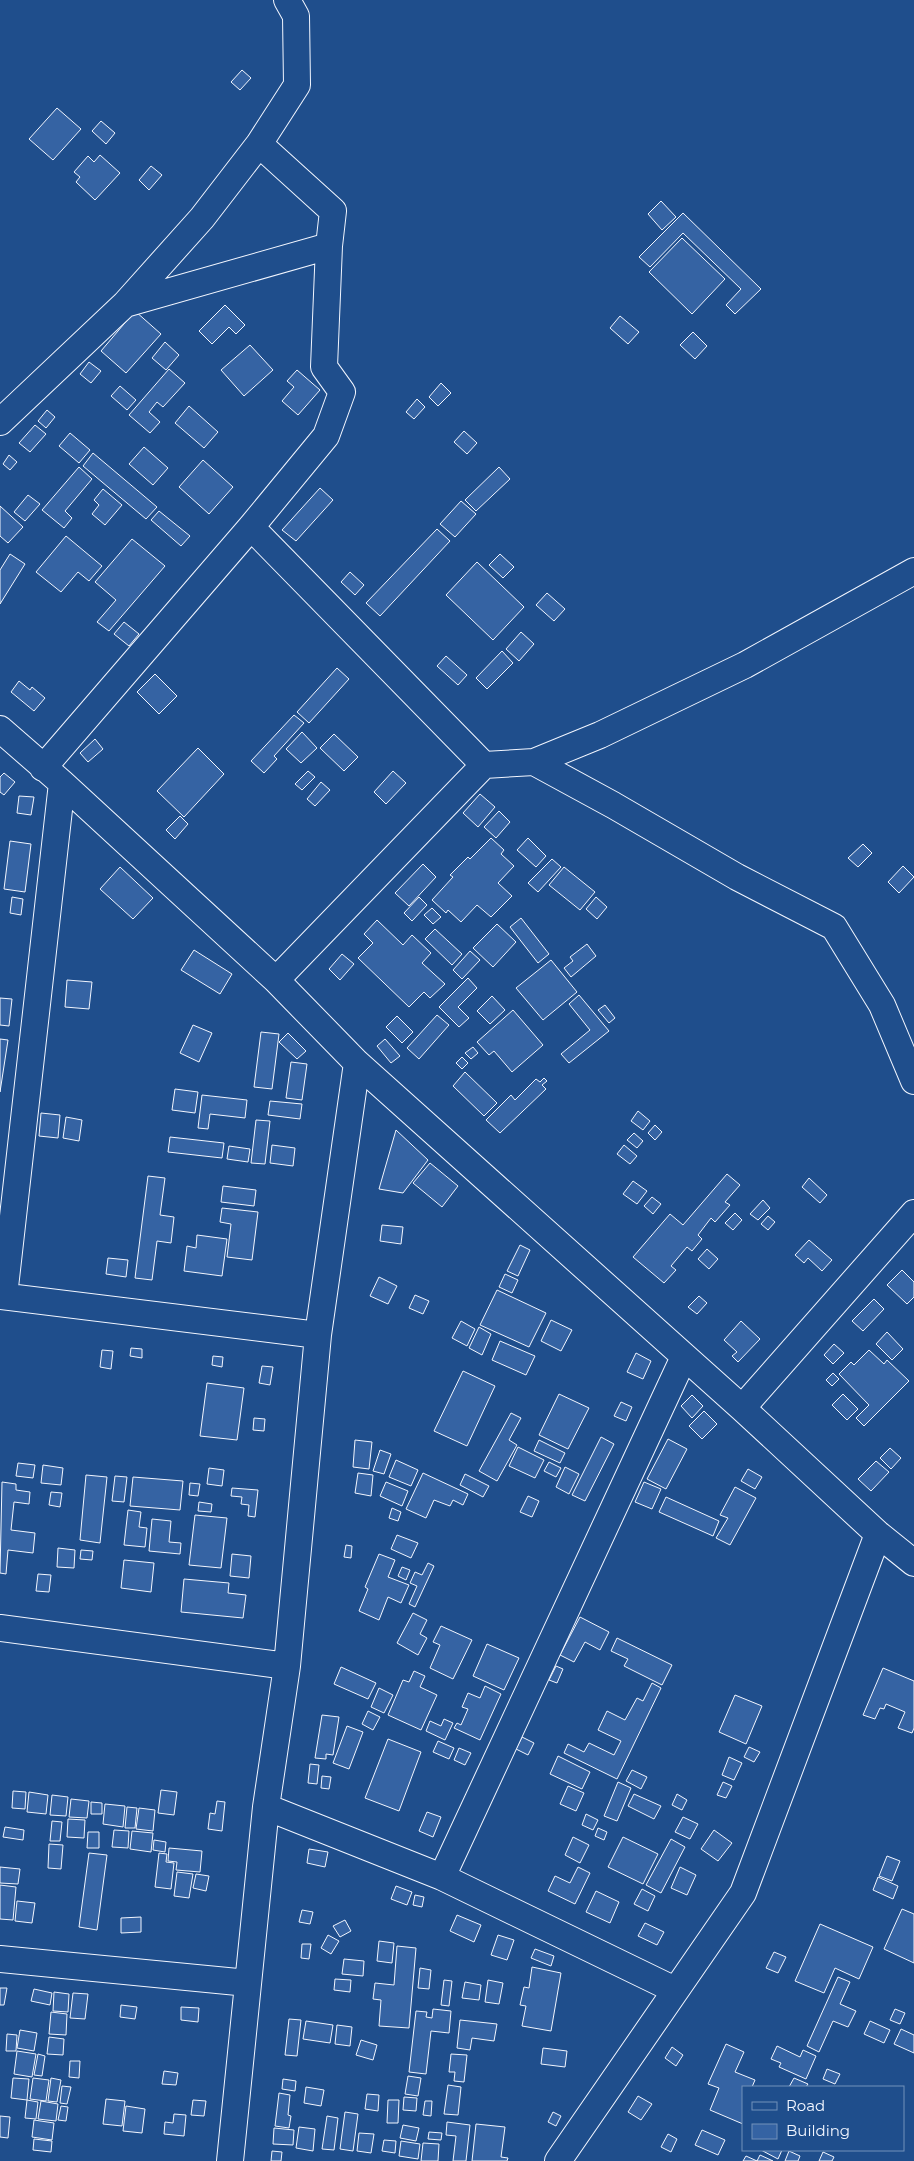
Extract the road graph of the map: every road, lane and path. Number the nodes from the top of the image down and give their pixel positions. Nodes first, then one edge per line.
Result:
1 (287, 0) edge
2 (259, 144) junction
3 (329, 246) junction
4 (125, 304) junction
5 (0, 422) edge
6 (251, 527) junction
7 (914, 571) edge
8 (0, 729) edge
9 (534, 762) junction
10 (484, 765) junction
11 (52, 775) junction
12 (276, 980) junction
13 (357, 1063) junction
14 (914, 1080) edge
15 (914, 1214) edge
16 (2, 1296) edge
17 (318, 1336) junction
18 (684, 1357) junction
19 (742, 1408) junction
20 (878, 1534) junction
21 (914, 1562) edge
22 (0, 1628) edge
23 (286, 1666) junction
24 (266, 1807) junction
25 (442, 1876) junction
26 (0, 1959) edge
27 (248, 1983) junction
28 (675, 1990) junction
29 (230, 2161) edge
30 (558, 2161) edge

1 - 2 street
2 - 3 street
2 - 4 street
3 - 4 street
3 - 6 street
4 - 5 street
6 - 10 street
6 - 11 street
7 - 9 street
8 - 11 street
9 - 10 street
9 - 14 street
10 - 12 street
11 - 12 street
11 - 16 street
12 - 13 street
13 - 17 street
13 - 18 street
15 - 19 street
16 - 17 street
17 - 23 street
18 - 19 street
18 - 25 street
19 - 20 street
20 - 21 street
20 - 28 street
22 - 23 street
23 - 24 street
24 - 25 street
24 - 27 street
25 - 28 street
26 - 27 street
27 - 29 street
28 - 30 street

